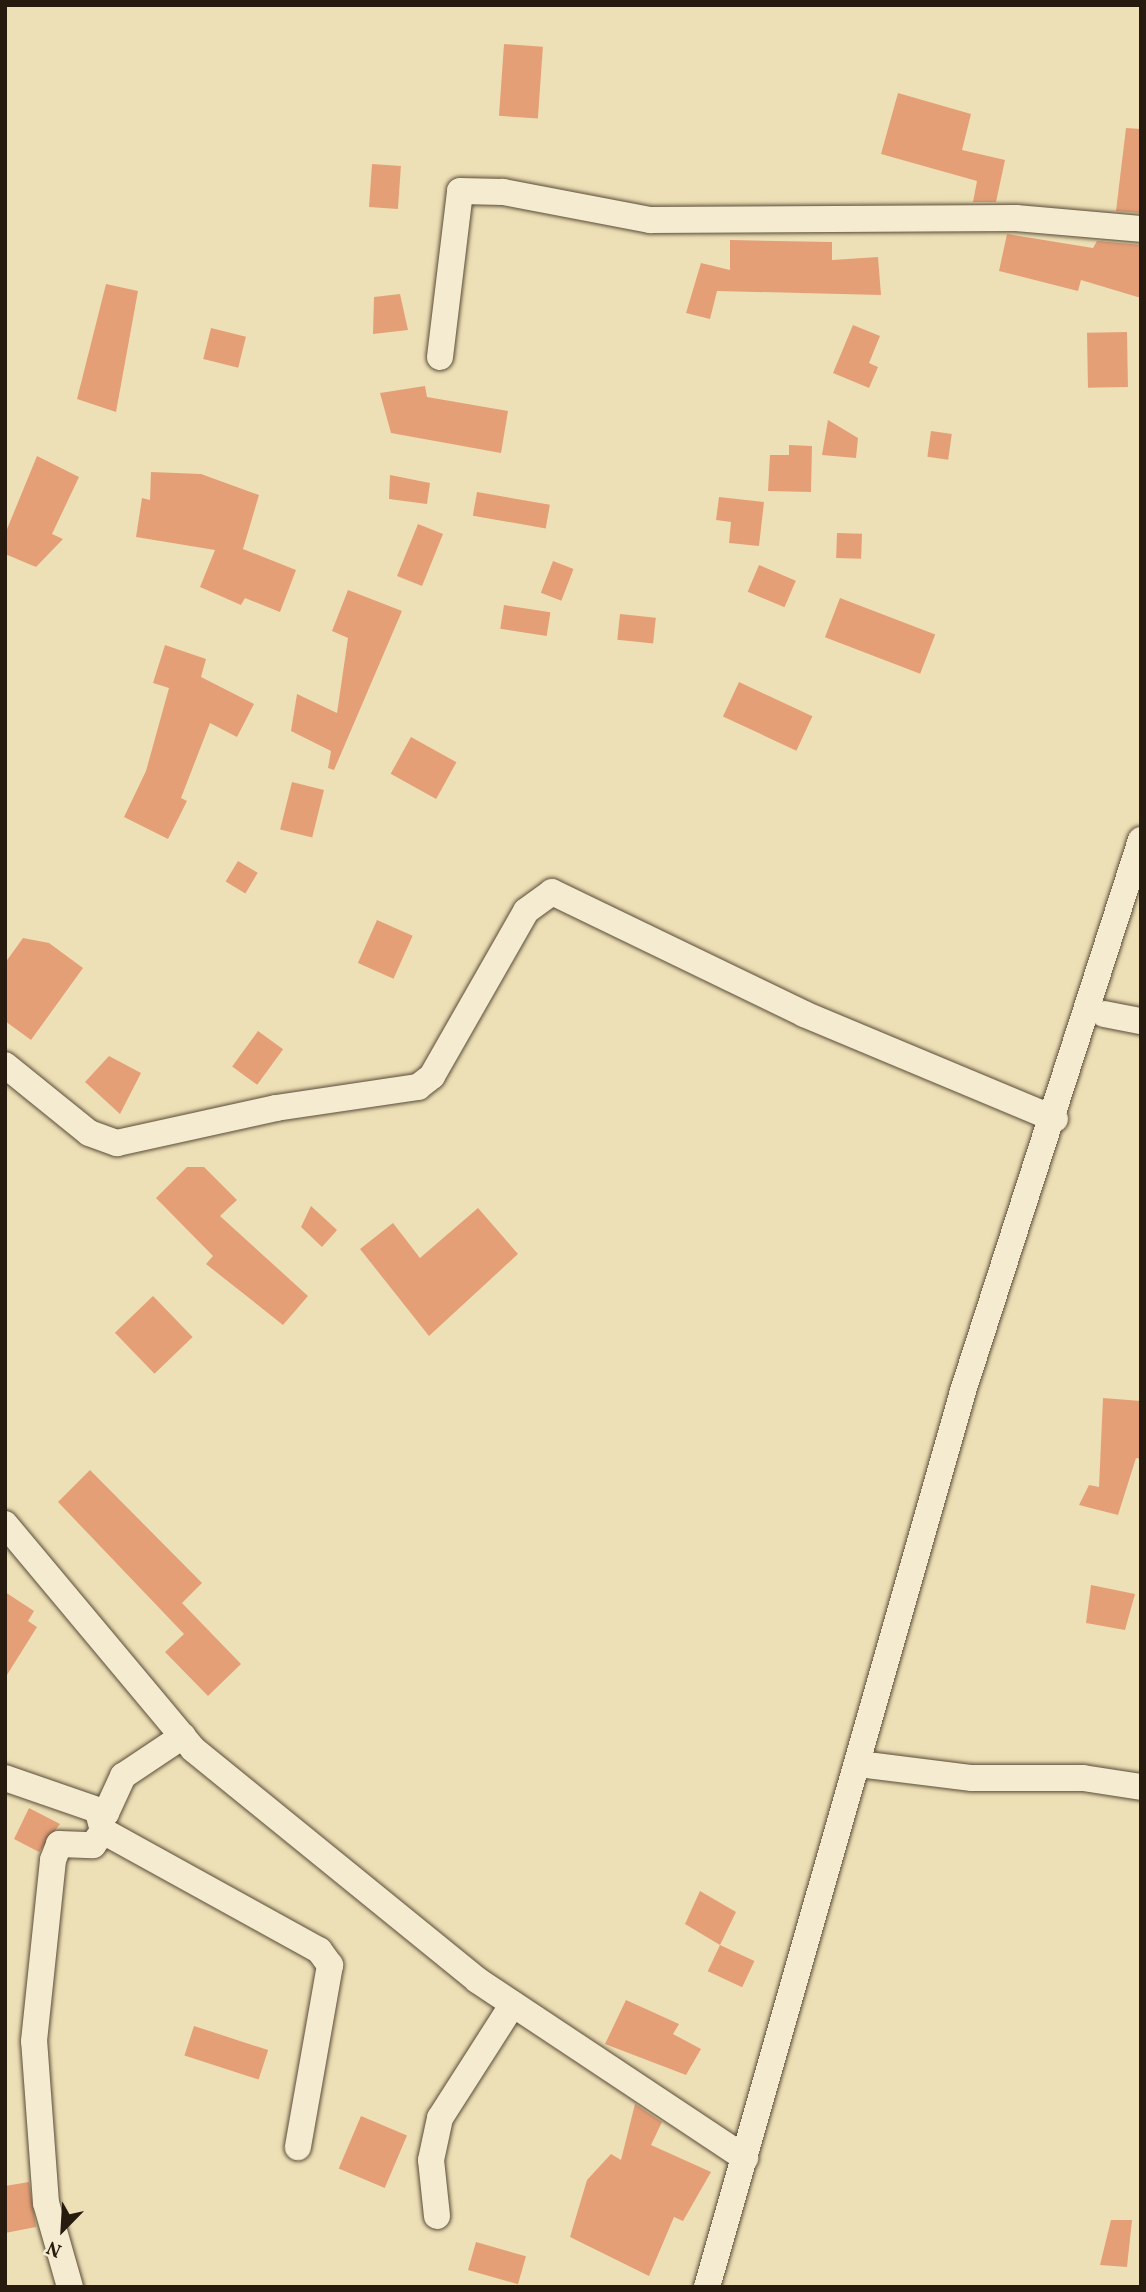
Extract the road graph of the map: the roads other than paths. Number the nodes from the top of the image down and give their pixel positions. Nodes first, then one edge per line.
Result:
1 (1141, 229) edge
2 (440, 357) dead end
3 (1141, 840) edge
4 (1104, 1014) dead end
5 (1141, 1021) edge
6 (5, 1065) edge
7 (1055, 1119) junction
8 (5, 1524) edge
9 (183, 1736) junction
10 (859, 1764) junction
11 (5, 1778) edge
12 (1141, 1787) edge
13 (100, 1822) junction
14 (513, 2004) junction
15 (298, 2147) dead end
16 (744, 2158) junction
17 (437, 2216) dead end
18 (70, 2287) edge
19 (707, 2287) edge

1 - 2 street
3 - 7 street
4 - 5 street
6 - 7 street
7 - 10 street
8 - 9 street
9 - 13 street
9 - 14 street
10 - 12 street
10 - 16 street
11 - 13 street
13 - 15 street
13 - 18 street
14 - 16 street
14 - 17 street
16 - 19 street

